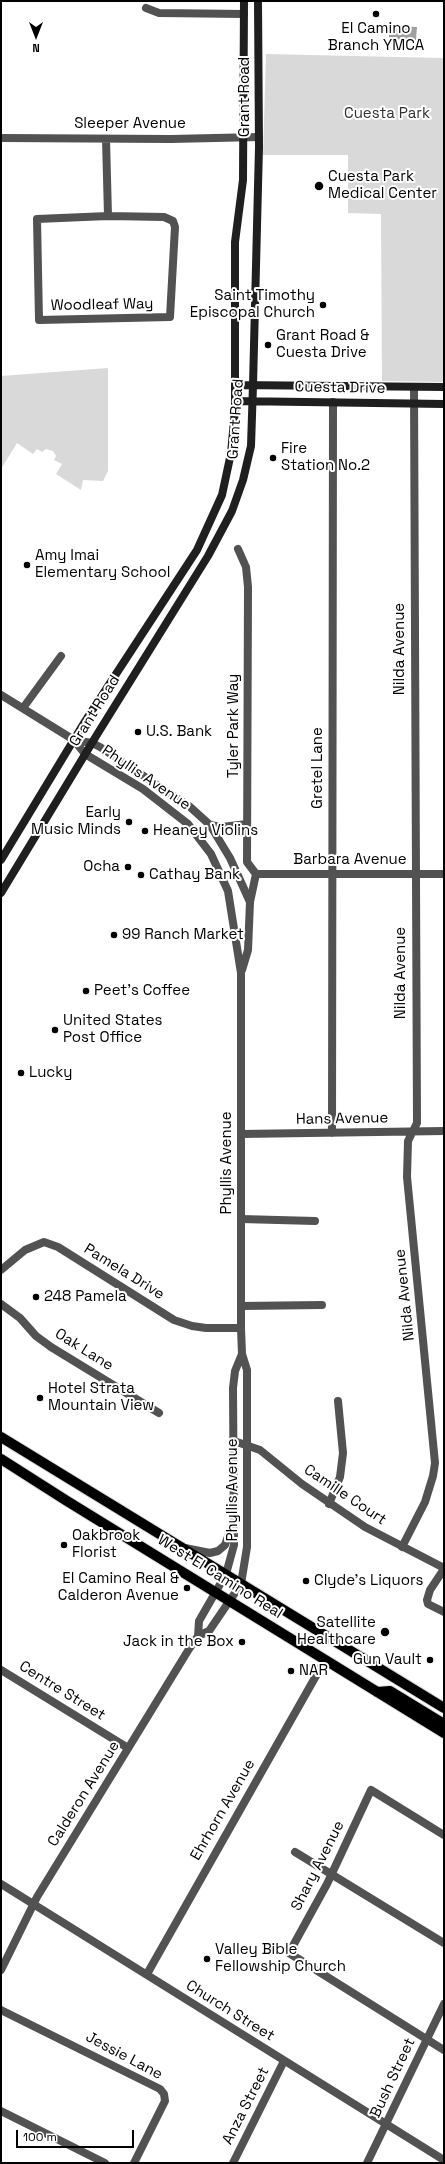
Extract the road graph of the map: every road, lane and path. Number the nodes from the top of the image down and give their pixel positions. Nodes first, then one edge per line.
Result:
1 (244, 1) edge
2 (258, 1) edge
3 (146, 8) dead end
4 (244, 14) junction
5 (242, 137) junction
6 (259, 137) junction
7 (1, 138) edge
8 (106, 139) junction
9 (108, 216) junction
10 (236, 385) junction
11 (253, 385) junction
12 (414, 387) junction
13 (444, 387) edge
14 (235, 401) junction
15 (252, 401) junction
16 (333, 402) junction
17 (414, 404) junction
18 (444, 404) edge
19 (238, 549) dead end
20 (61, 656) dead end
21 (1, 695) edge
22 (22, 708) junction
23 (74, 740) junction
24 (92, 742) junction
25 (85, 754) junction
26 (248, 824) junction
27 (210, 825) junction
28 (1, 860) edge
29 (256, 874) junction
30 (331, 874) junction
31 (414, 874) junction
32 (444, 874) edge
33 (1, 893) edge
34 (250, 902) junction
35 (241, 973) junction
36 (414, 1131) junction
37 (444, 1131) edge
38 (332, 1133) junction
39 (241, 1134) junction
40 (241, 1219) junction
41 (315, 1221) dead end
42 (1, 1270) edge
43 (1, 1304) edge
44 (322, 1305) dead end
45 (241, 1306) junction
46 (241, 1328) junction
47 (242, 1354) junction
48 (338, 1401) dead end
49 (160, 1413) dead end
50 (1, 1437) edge
51 (234, 1441) junction
52 (247, 1445) junction
53 (1, 1459) edge
54 (329, 1504) junction
55 (235, 1518) junction
56 (180, 1547) junction
57 (402, 1547) junction
58 (444, 1568) edge
59 (226, 1574) junction
60 (241, 1584) junction
61 (216, 1592) junction
62 (230, 1600) junction
63 (444, 1612) edge
64 (198, 1636) junction
65 (325, 1660) junction
66 (1, 1670) edge
67 (377, 1692) junction
68 (444, 1708) edge
69 (444, 1724) edge
70 (444, 1733) edge
71 (128, 1748) junction
72 (444, 1835) edge
73 (295, 1852) dead end
74 (331, 1874) junction
75 (1, 1884) edge
76 (33, 1904) junction
77 (444, 1943) edge
78 (1, 1970) edge
79 (147, 1974) junction
80 (444, 2004) edge
81 (1, 2010) edge
82 (427, 2039) junction
83 (444, 2050) edge
84 (284, 2062) junction
85 (1, 2111) edge
86 (386, 2124) junction
87 (444, 2160) edge
88 (105, 2163) edge
89 (134, 2163) edge
90 (233, 2163) edge
91 (367, 2163) edge

1 - 4 main road, Grant Road
2 - 6 main road, Grant Road
3 - 4 street
4 - 5 main road, Grant Road
5 - 6 street, Sleeper Avenue
5 - 8 street, Sleeper Avenue
5 - 10 main road, Grant Road
6 - 11 main road, Grant Road
7 - 8 street, Sleeper Avenue
8 - 9 street
9 - 9 street, Woodleaf Way
10 - 11 main road, Cuesta Drive
10 - 14 main road, Grant Road
11 - 12 main road, Cuesta Drive
11 - 15 main road, Grant Road
12 - 13 main road, Cuesta Drive
12 - 17 street, Nilda Avenue
14 - 15 main road, Cuesta Drive
14 - 23 main road, Grant Road
15 - 16 main road, Cuesta Drive
15 - 24 main road, Grant Road
16 - 17 main road, Cuesta Drive
16 - 30 street, Gretel Lane
17 - 18 main road, Cuesta Drive
17 - 31 street, Nilda Avenue
19 - 26 street, Tyler Park Way
20 - 22 street
21 - 22 street
22 - 23 street
23 - 24 street, Phyllis Avenue
23 - 25 street, Phyllis Avenue
23 - 28 main road, Grant Road
24 - 25 main road, Grant Road
24 - 27 street, Phyllis Avenue
25 - 33 main road, Grant Road
25 - 35 street, Phyllis Avenue
26 - 27 street
26 - 29 street, Tyler Park Way
27 - 34 street, Phyllis Avenue
29 - 30 street, Barbara Avenue
29 - 34 street
30 - 31 street, Barbara Avenue
30 - 38 street, Gretel Lane
31 - 32 street, Barbara Avenue
31 - 36 street, Nilda Avenue
34 - 35 street, Phyllis Avenue
35 - 39 street, Phyllis Avenue
36 - 37 street, Hans Avenue
36 - 38 street, Hans Avenue
36 - 57 street, Nilda Avenue
38 - 39 street, Hans Avenue
39 - 40 street, Phyllis Avenue
40 - 41 street
40 - 45 street, Phyllis Avenue
42 - 46 street, Pamela Drive
43 - 49 street, Oak Lane
44 - 45 street
45 - 46 street, Phyllis Avenue
46 - 47 street, Phyllis Avenue
47 - 51 street, Phyllis Avenue
47 - 52 street, Phyllis Avenue
48 - 54 street
50 - 56 main road, West El Camino Real
51 - 52 street, Camille Court
51 - 55 street, Phyllis Avenue
52 - 54 street, Camille Court
52 - 60 street, Phyllis Avenue
53 - 61 main road, West El Camino Real
54 - 57 street, Camille Court
55 - 56 street
55 - 59 street, Phyllis Avenue
56 - 59 main road, West El Camino Real
57 - 58 street, Camille Court
58 - 63 street
59 - 60 main road, West El Camino Real
59 - 61 street, Phyllis Avenue
60 - 62 street, Phyllis Avenue
60 - 68 main road, West El Camino Real
61 - 62 main road, West El Camino Real
61 - 64 street, Calderon Avenue
62 - 64 street, Calderon Avenue
62 - 65 main road, West El Camino Real
64 - 71 street, Calderon Avenue
65 - 67 main road, West El Camino Real
65 - 79 street, Ehrhorn Avenue
66 - 71 street, Centre Street
67 - 69 main road
67 - 70 main road, West El Camino Real
71 - 76 street, Calderon Avenue
72 - 74 street, Shary Avenue
73 - 74 street
74 - 77 street
74 - 82 street, Shary Avenue
75 - 76 street, Church Street
76 - 78 street, Calderon Avenue
76 - 79 street, Church Street
79 - 84 street, Church Street
80 - 82 street, Bush Street
81 - 89 street, Jessie Lane
82 - 83 street
82 - 86 street, Bush Street
84 - 86 street, Church Street
84 - 90 street, Anza Street
85 - 88 street
86 - 87 street, Church Street
86 - 91 street, Bush Street

